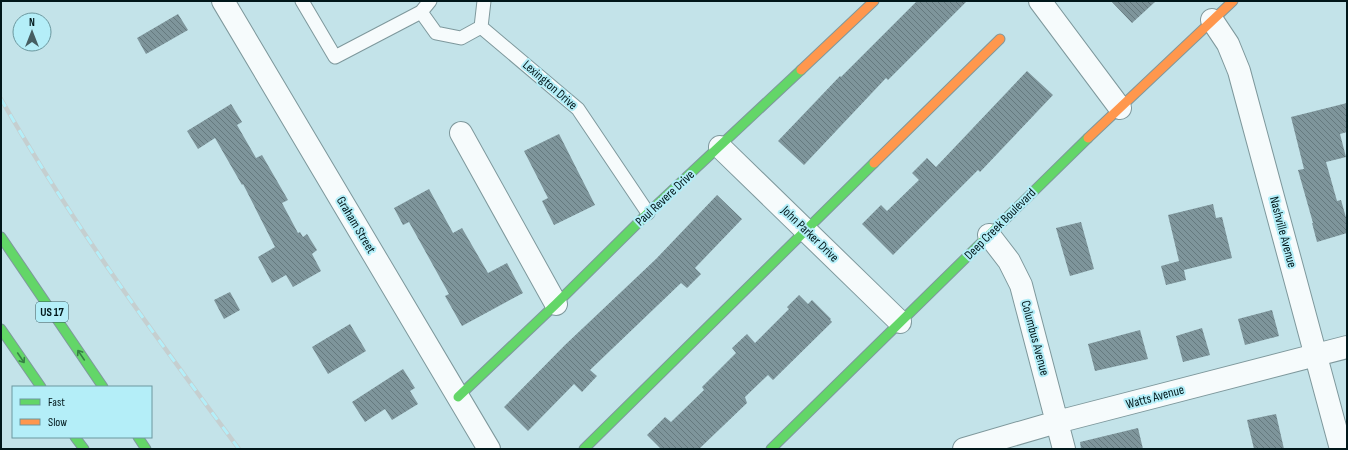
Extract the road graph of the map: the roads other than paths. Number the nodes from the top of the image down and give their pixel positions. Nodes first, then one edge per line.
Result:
1 (223, 1) edge
2 (302, 1) edge
3 (430, 1) edge
4 (484, 1) edge
5 (874, 1) edge
6 (1040, 1) edge
7 (1232, 1) edge
8 (421, 12) junction
9 (1212, 20) junction
10 (481, 27) junction
11 (1000, 39) dead end
12 (1120, 108) junction
13 (461, 133) dead end
14 (720, 147) junction
15 (648, 213) junction
16 (806, 230) junction
17 (989, 235) junction
18 (1, 237) edge
19 (556, 304) junction
20 (900, 322) junction
21 (1, 329) edge
22 (1347, 347) edge
23 (1315, 355) junction
24 (40, 386) edge
25 (102, 386) edge
26 (458, 397) junction
27 (1057, 422) junction
28 (77, 438) edge
29 (139, 438) edge
30 (84, 449) edge
31 (146, 449) edge
32 (489, 449) edge
33 (584, 449) edge
34 (771, 449) edge
35 (964, 449) edge
36 (1064, 449) edge
37 (1342, 449) edge

1 - 26 street, Graham Street
2 - 8 lane
3 - 8 lane
4 - 10 lane
5 - 14 street, Paul Revere Drive
6 - 12 street
7 - 9 street, Deep Creek Boulevard
8 - 10 lane
9 - 12 street, Deep Creek Boulevard
9 - 23 street, Nashville Avenue
10 - 15 lane, Lexington Drive
11 - 16 street
12 - 17 street, Deep Creek Boulevard
13 - 19 street
14 - 15 street, Paul Revere Drive
14 - 16 street, John Parker Drive
15 - 19 street, Paul Revere Drive
16 - 20 street, John Parker Drive
16 - 33 street
17 - 20 street, Deep Creek Boulevard
17 - 27 street, Columbus Avenue
25 -> 18 street, US 17
19 - 26 street, Paul Revere Drive
20 - 34 street, Deep Creek Boulevard
21 -> 24 street
22 - 23 street, Watts Avenue
23 - 27 street, Watts Avenue
23 - 37 street, Nashville Avenue
26 - 32 street, Graham Street
27 - 35 street, Watts Avenue
27 - 36 street, Columbus Avenue
28 - 30 street
29 - 31 street

